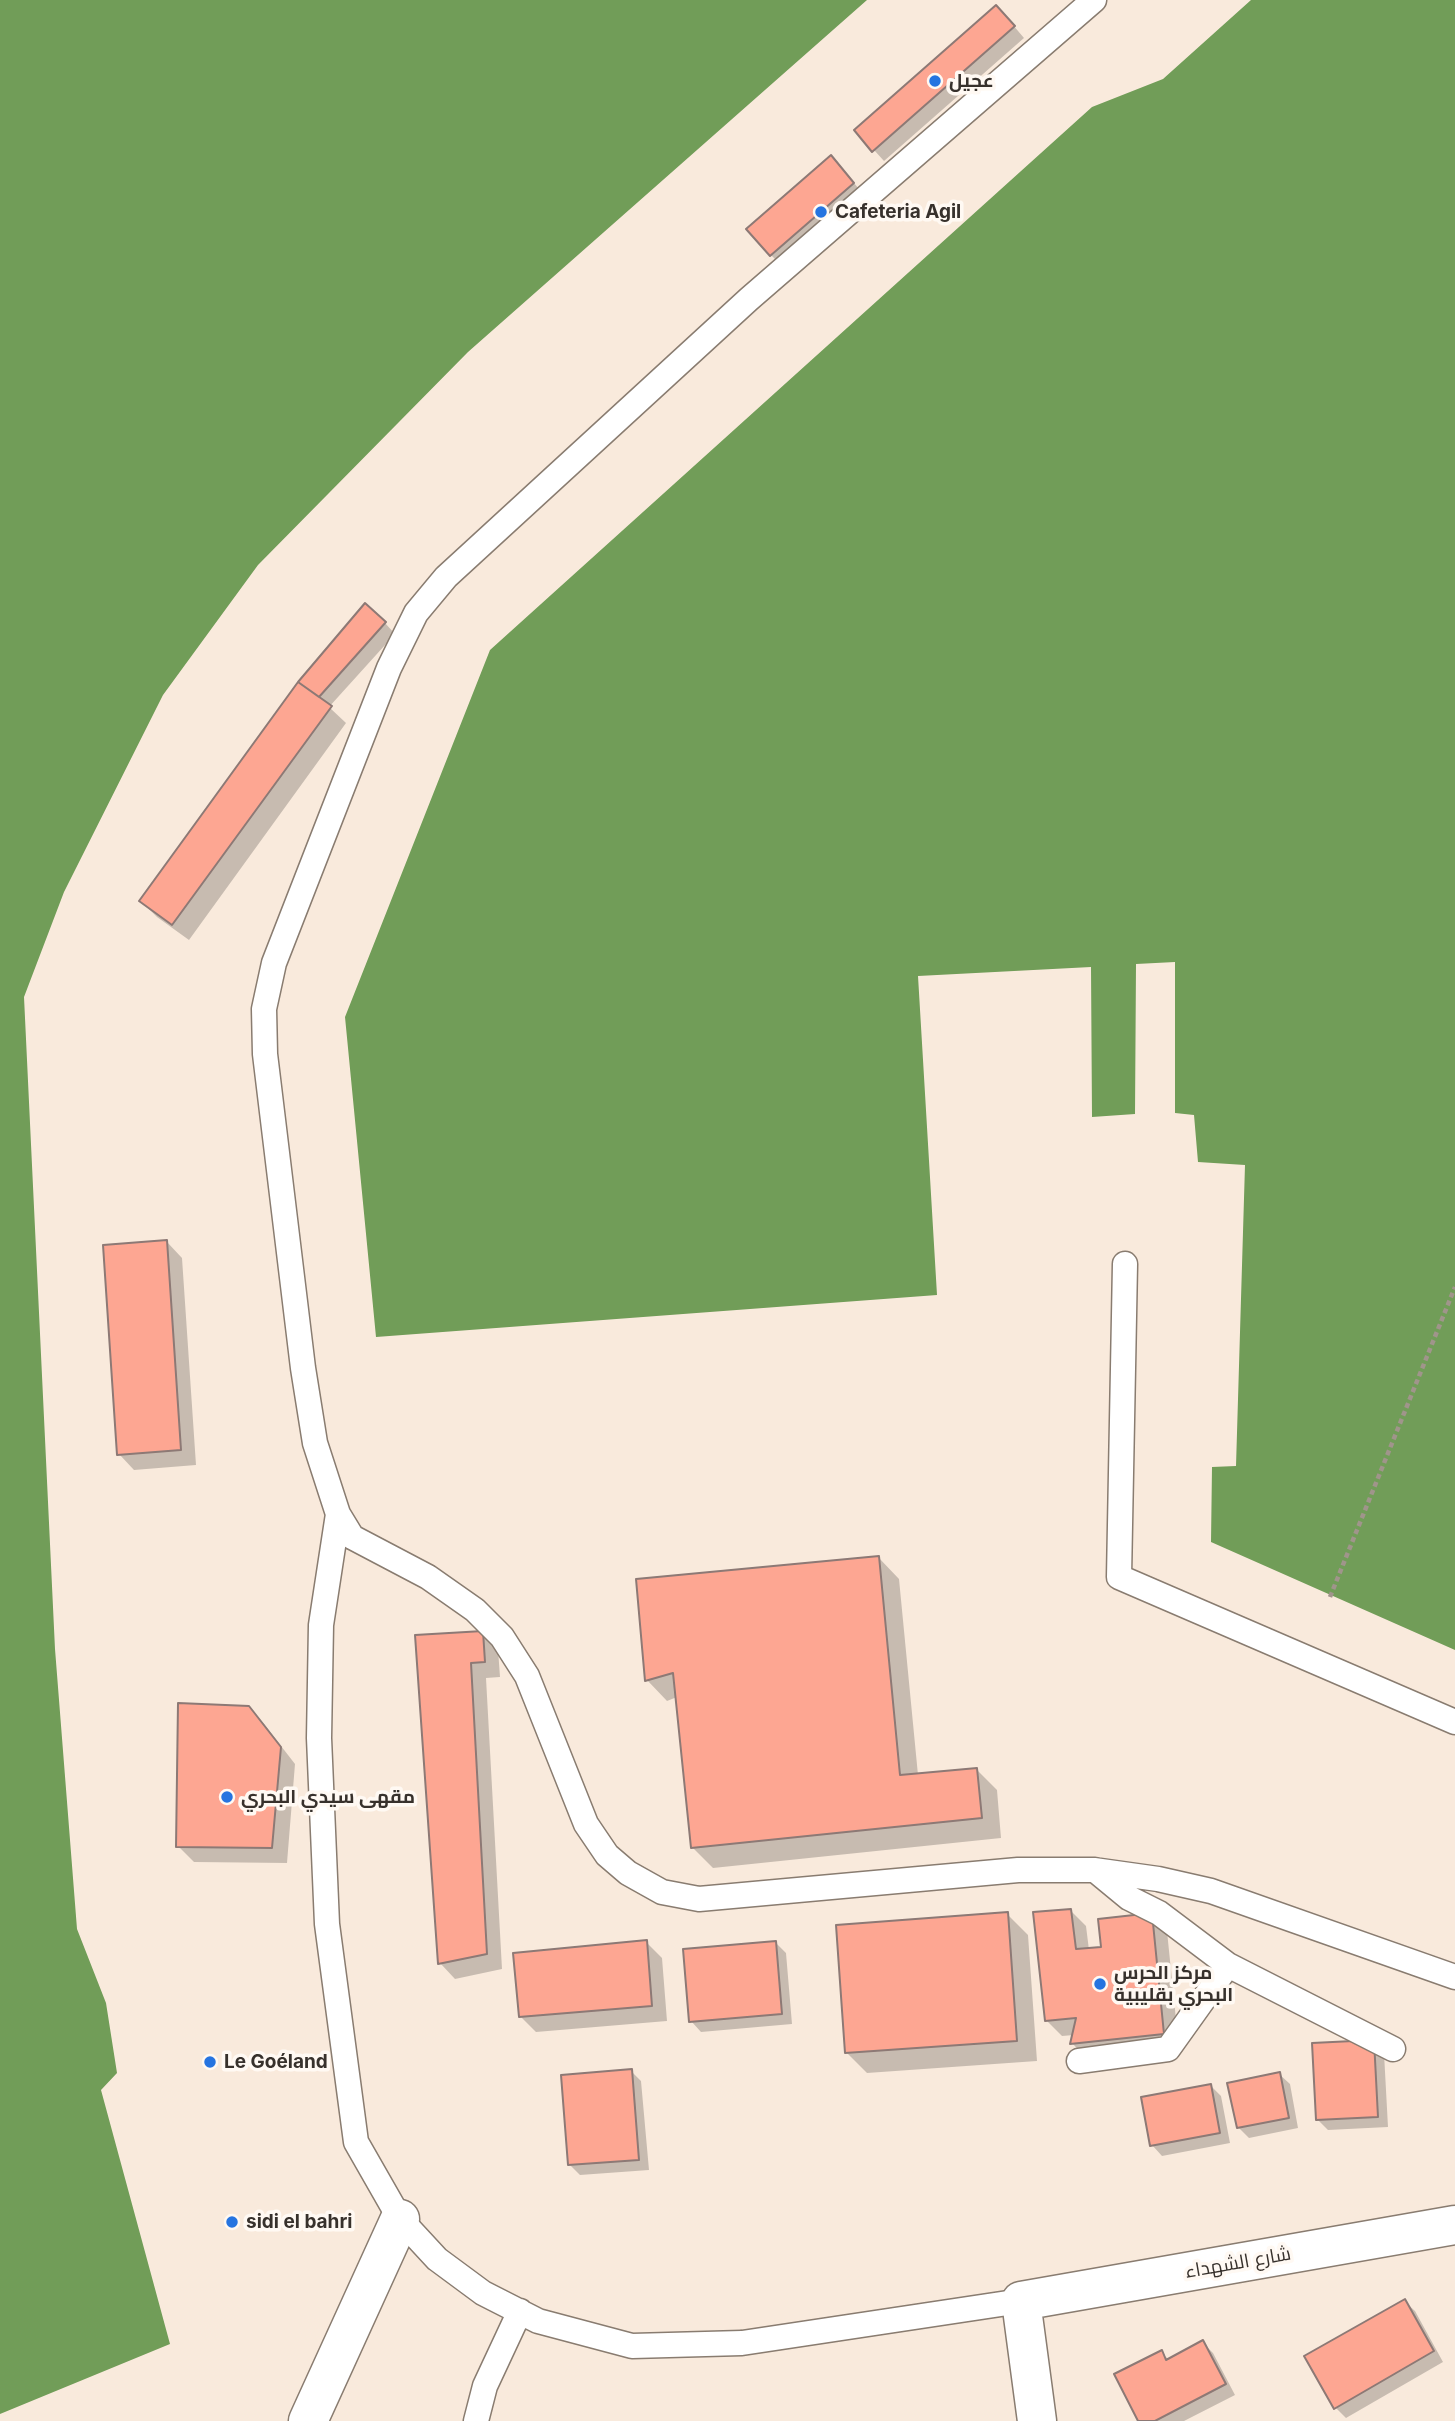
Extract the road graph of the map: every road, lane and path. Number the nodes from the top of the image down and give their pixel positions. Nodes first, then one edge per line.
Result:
1 (1094, 0) edge
2 (1125, 1264) dead end
3 (1455, 1287) edge
4 (338, 1514) junction
5 (1331, 1597) dead end
6 (1455, 1722) edge
7 (1094, 1870) junction
8 (1228, 1965) junction
9 (1455, 1977) edge
10 (1393, 2049) dead end
11 (1079, 2061) dead end
12 (400, 2220) junction
13 (1455, 2225) edge
14 (1021, 2301) junction
15 (520, 2311) junction
16 (308, 2421) edge
17 (476, 2421) edge
18 (1037, 2421) edge

1 - 4 lane
2 - 6 lane
3 - 5 path
4 - 7 lane
4 - 12 lane
7 - 8 lane
7 - 9 lane
8 - 10 lane
8 - 11 lane
12 - 15 lane
12 - 16 street
13 - 14 street, شارع الشهداء
14 - 15 lane
14 - 18 street
15 - 17 lane

